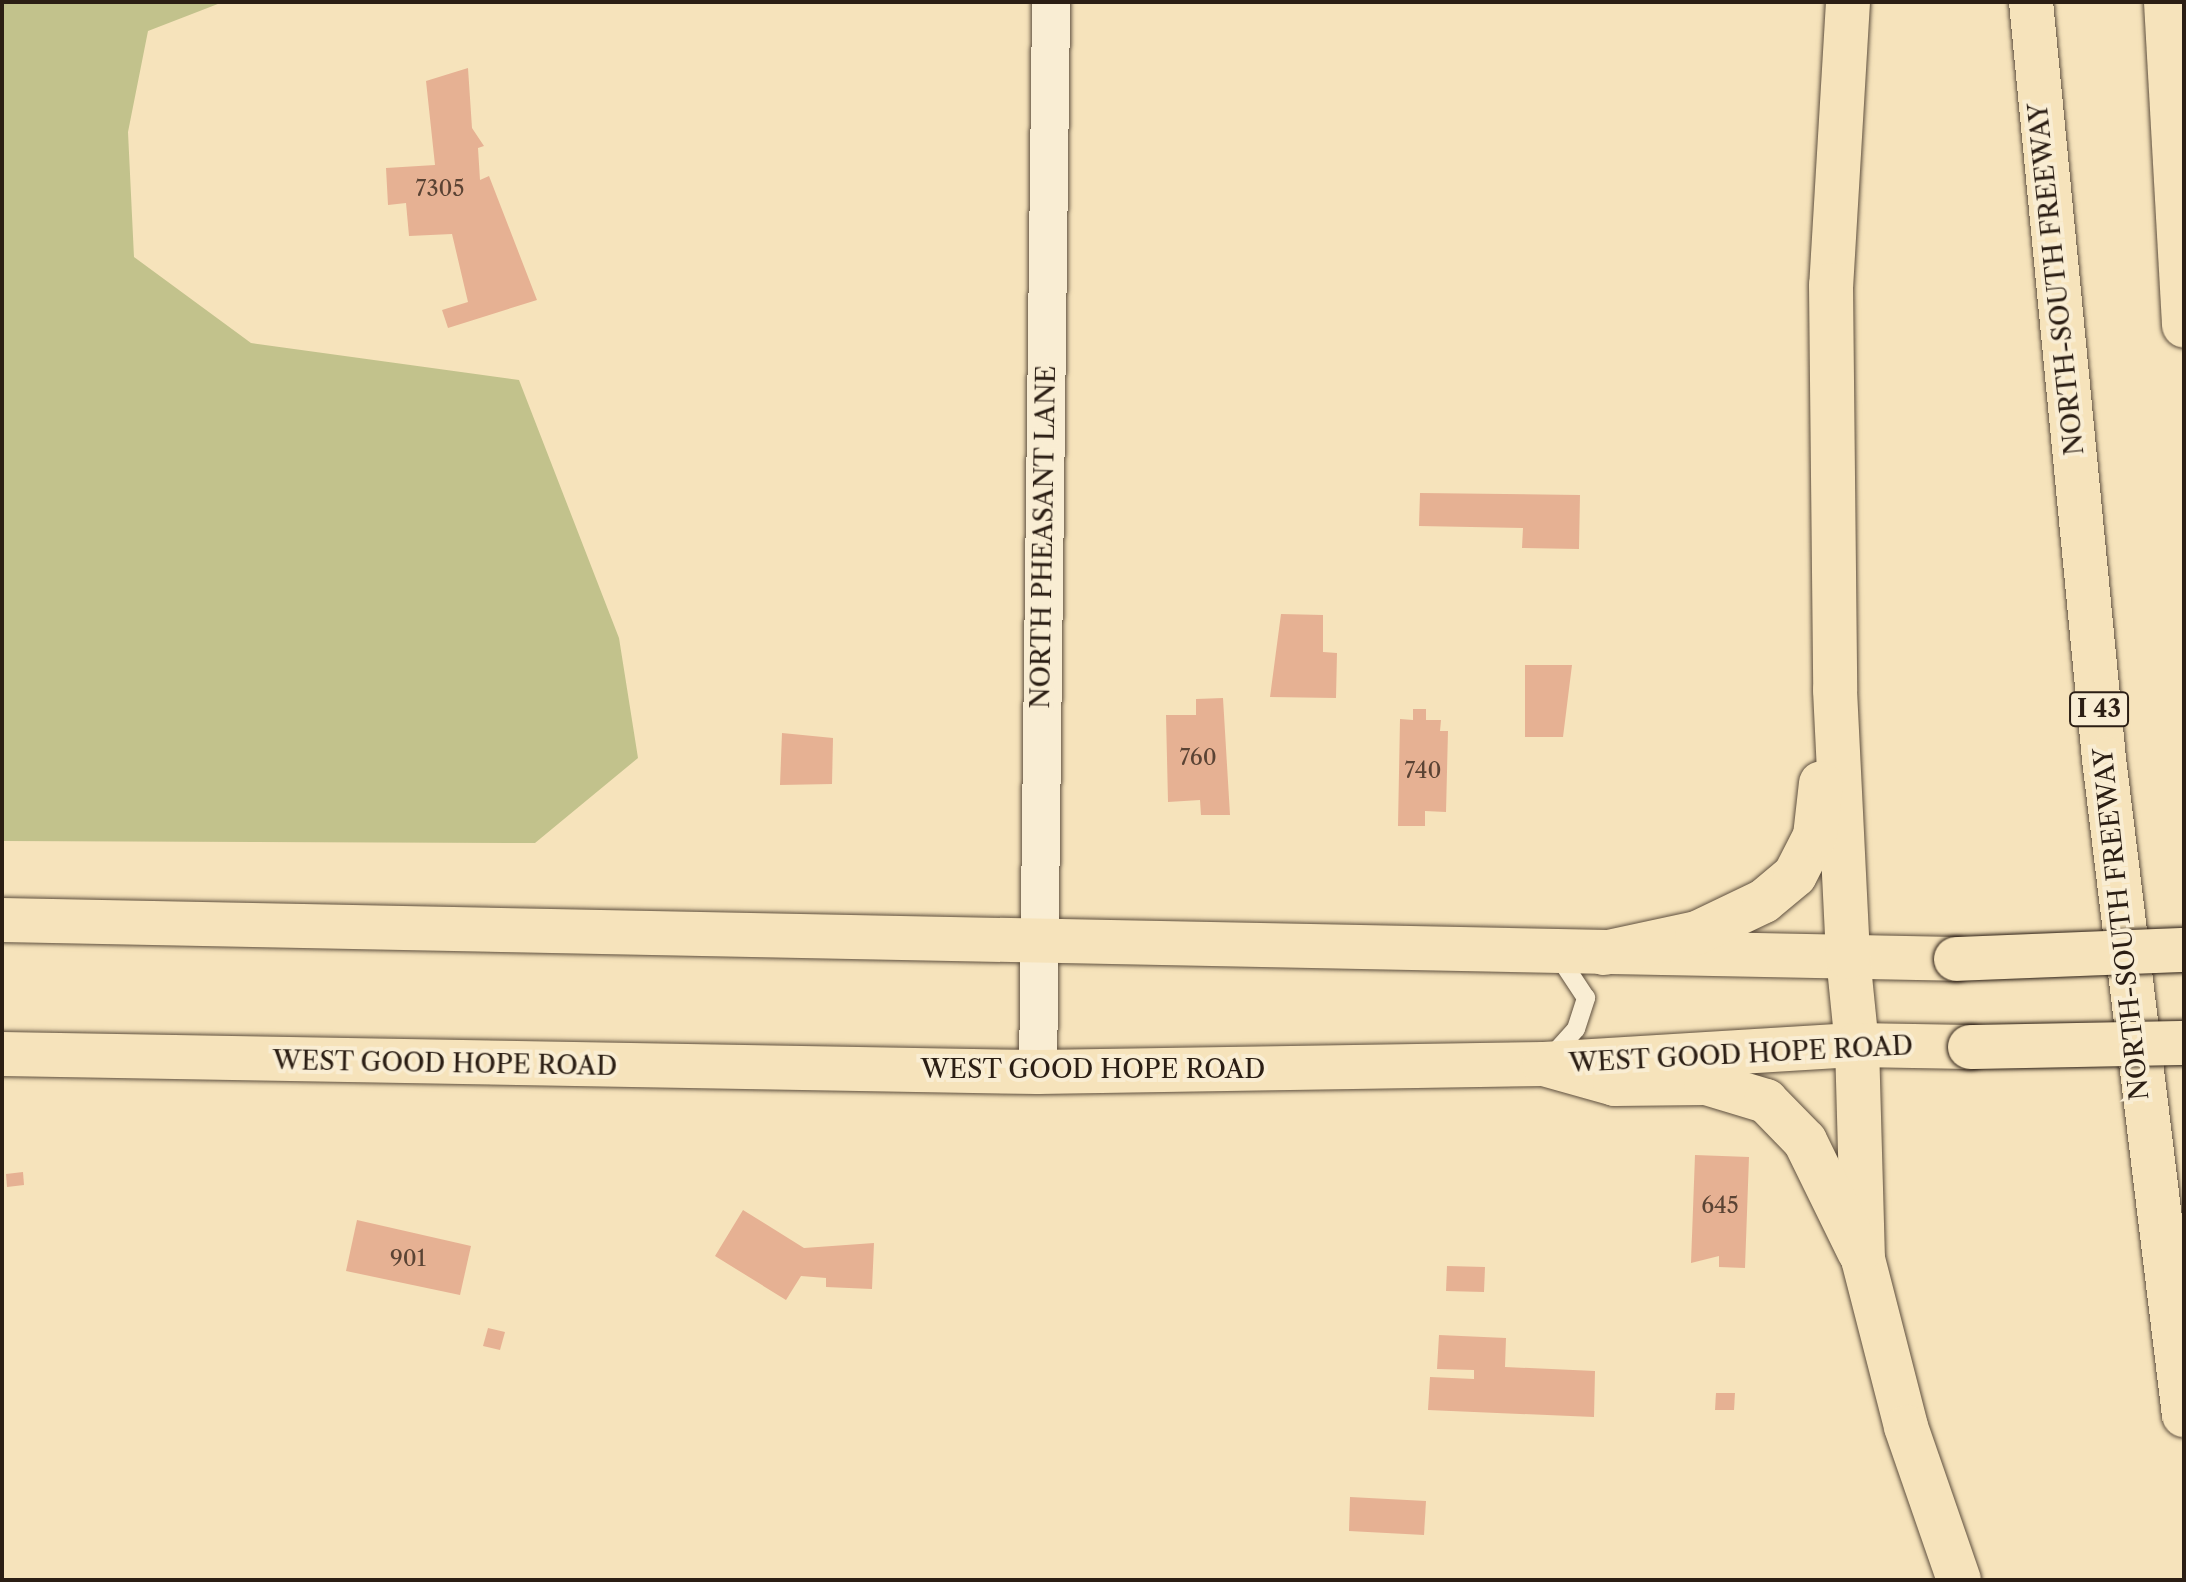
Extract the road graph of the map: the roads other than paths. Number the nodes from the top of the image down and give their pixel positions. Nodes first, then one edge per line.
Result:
1 (1051, 2) edge
2 (1848, 2) edge
3 (2031, 2) edge
4 (2166, 2) edge
5 (2184, 326) edge
6 (1835, 690) junction
7 (2, 920) edge
8 (1039, 941) junction
9 (2184, 950) edge
10 (1555, 952) junction
11 (1604, 953) junction
12 (1848, 957) junction
13 (2184, 1043) edge
14 (1857, 1045) junction
15 (2, 1054) edge
16 (1544, 1064) junction
17 (1038, 1072) junction
18 (1863, 1259) junction
19 (2184, 1415) edge
20 (1959, 1580) edge

1 - 8 street, NORTH PHEASANT LANE
2 - 6 main road
3 - 19 main road, NORTH-SOUTH FREEWAY / I 43
4 - 5 main road
6 - 11 main road
6 - 12 main road
7 - 8 main road
8 - 10 main road
8 - 17 street, NORTH PHEASANT LANE
9 - 12 main road, bridge
10 - 11 main road
10 - 16 lane
11 - 12 main road
12 - 14 main road
13 - 14 main road, WEST GOOD HOPE ROAD, bridge
14 - 16 main road, WEST GOOD HOPE ROAD
14 - 18 main road
15 - 17 main road, WEST GOOD HOPE ROAD
16 - 17 main road, WEST GOOD HOPE ROAD
16 - 18 main road
18 - 20 main road

